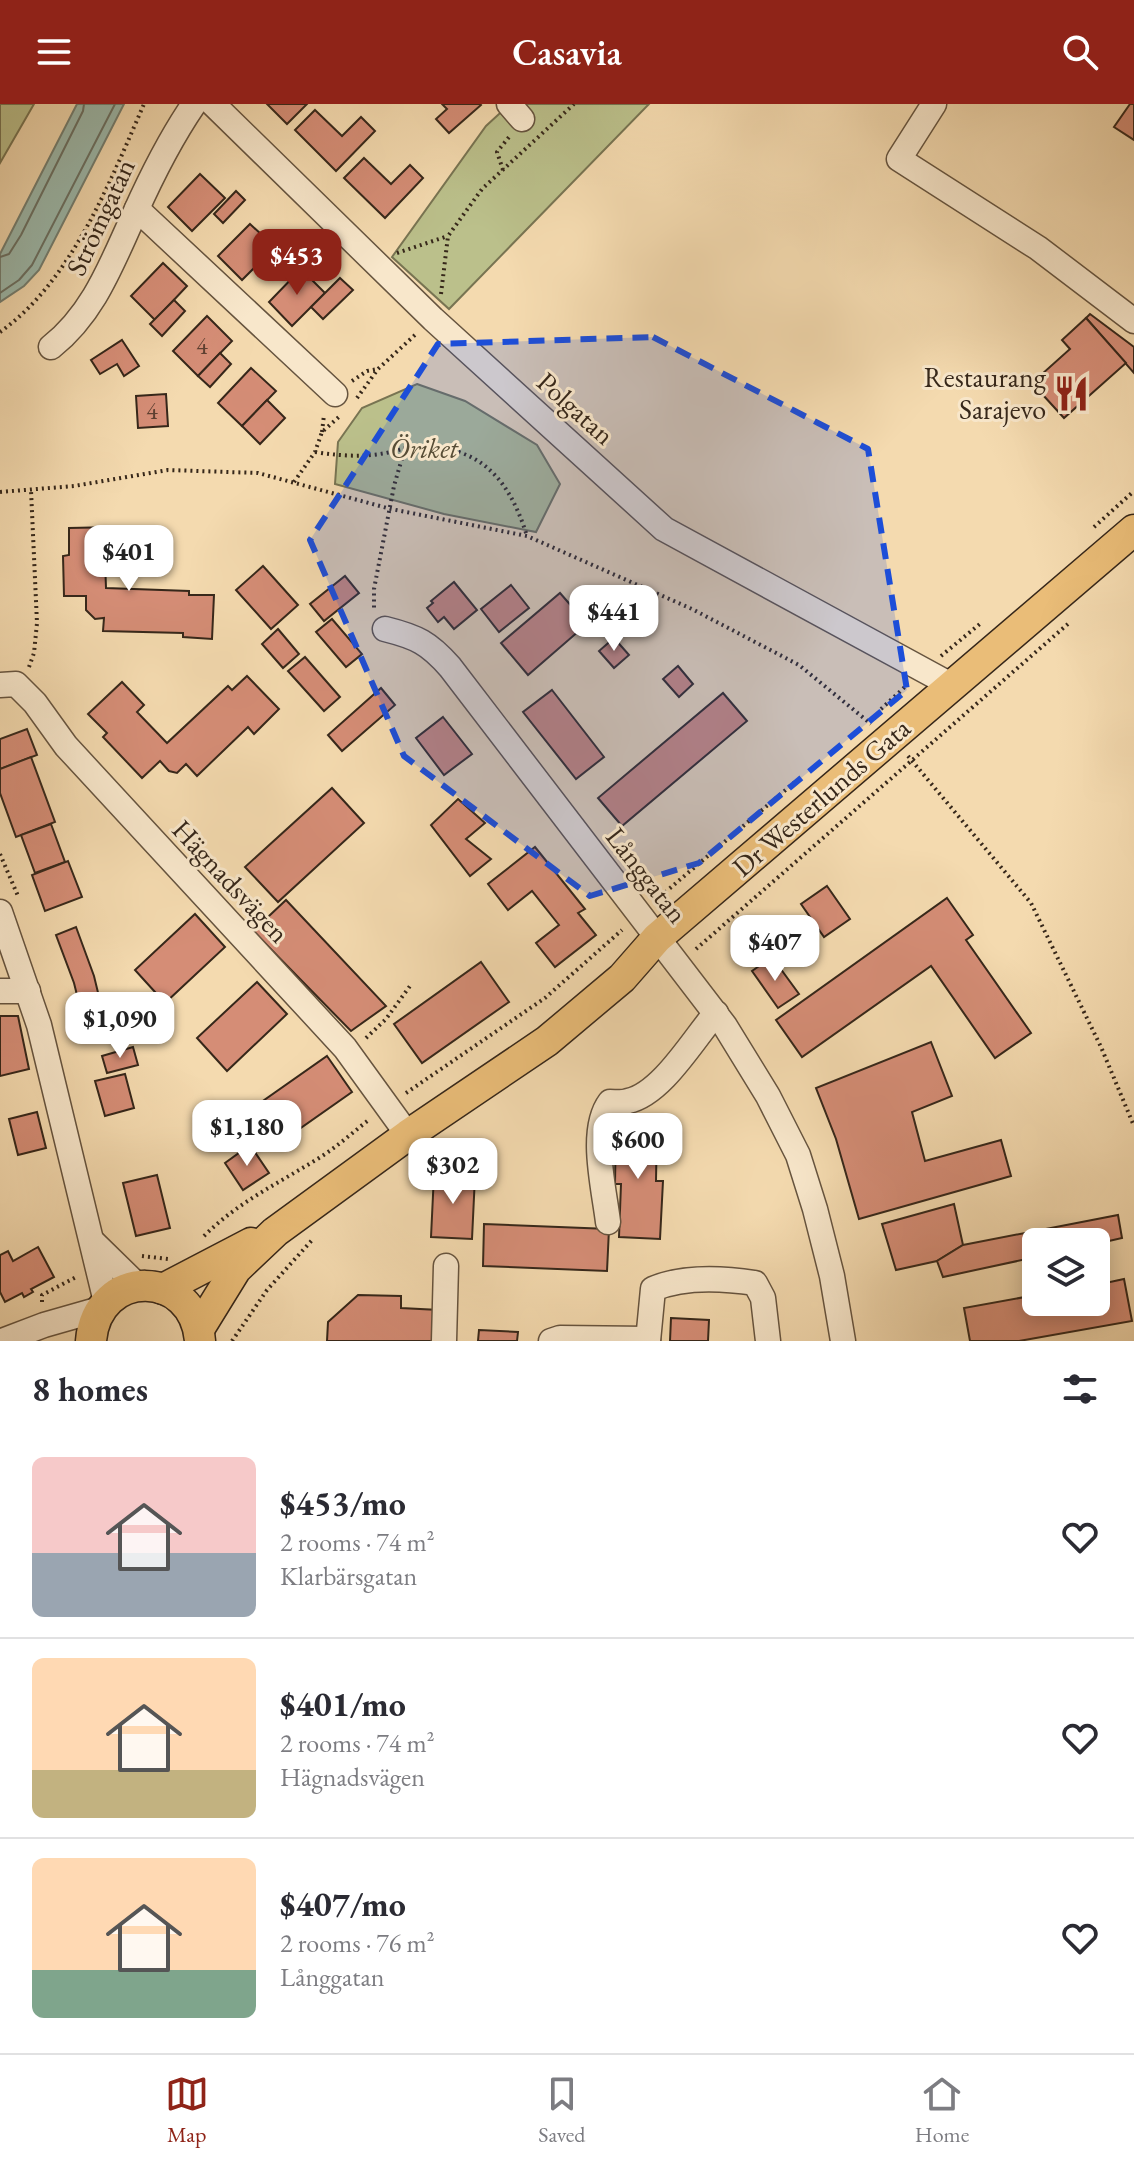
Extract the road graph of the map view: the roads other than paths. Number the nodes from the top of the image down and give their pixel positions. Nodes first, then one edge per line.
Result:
1 (194, 104) edge
2 (213, 104) edge
3 (934, 104) edge
4 (137, 209) junction
5 (1134, 321) edge
6 (51, 347) dead end
7 (335, 394) road end
8 (1134, 530) edge
9 (385, 629) road end
10 (8, 685) edge
11 (951, 685) junction
12 (0, 912) edge
13 (657, 938) junction
14 (0, 991) edge
15 (28, 991) junction
16 (716, 1013) junction
17 (408, 1135) junction
18 (608, 1222) dead end
19 (275, 1232) junction
20 (92, 1240) junction
21 (446, 1266) dead end
22 (151, 1287) junction
23 (103, 1306) junction
24 (199, 1335) edge
25 (648, 1340) edge
26 (2, 1341) edge
27 (91, 1341) edge
28 (444, 1341) edge
29 (551, 1341) edge
30 (768, 1341) edge
31 (843, 1341) edge

1 - 4 street, Strömgatan
2 - 11 street, Polgatan
3 - 5 street
4 - 6 street, Strömgatan
4 - 7 street
8 - 11 main road, Dr Westerlunds Gata
9 - 13 street, Långgatan
10 - 17 street, Hägnadsvägen
11 - 13 main road, Dr Westerlunds Gata
12 - 15 street
13 - 16 street, Långgatan
13 - 17 main road, Dr Westerlunds Gata
14 - 15 street
15 - 20 street
16 - 18 street
16 - 31 street, Långgatan
17 - 19 main road, Dr Westerlunds Gata
19 - 22 main road, Dr Westerlunds Gata
19 - 24 main road, Dr Westerlunds Gata
20 - 22 street
20 - 23 street
21 - 28 street
22 - 23 main road, Dr Westerlunds Gata
22 - 24 main road, Dr Westerlunds Gata
23 - 26 street
23 - 27 main road
25 - 29 street
25 - 30 street

